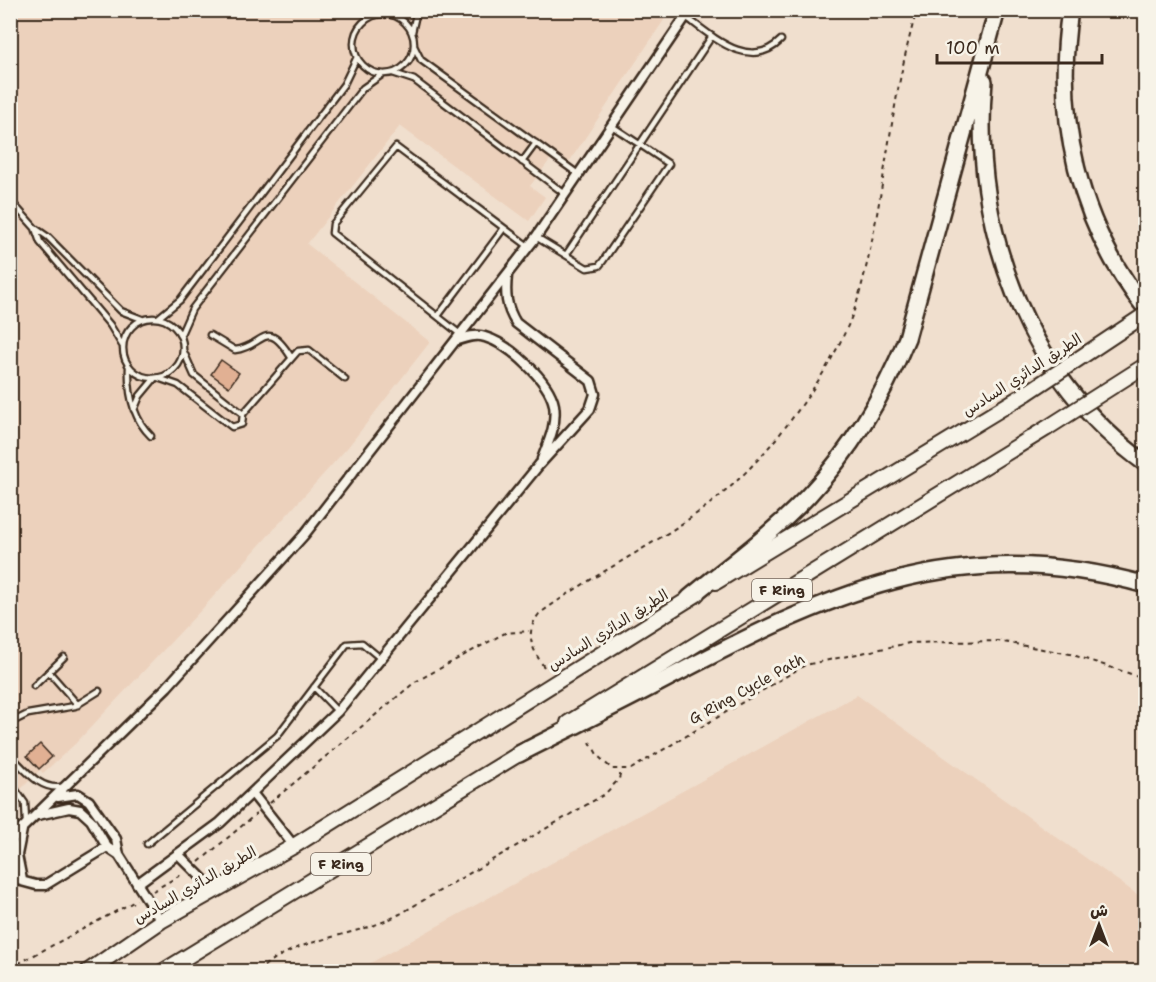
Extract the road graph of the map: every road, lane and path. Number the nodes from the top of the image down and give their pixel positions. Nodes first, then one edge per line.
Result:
1 (397, 10) edge
2 (417, 10) edge
3 (917, 10) edge
4 (997, 10) edge
5 (1070, 10) edge
6 (389, 14) junction
7 (688, 14) edge
8 (412, 32) junction
9 (712, 36) junction
10 (781, 40) dead end
11 (414, 46) junction
12 (987, 48) junction
13 (357, 57) junction
14 (393, 73) junction
15 (383, 74) junction
16 (612, 126) junction
17 (536, 143) junction
18 (639, 145) junction
19 (522, 162) junction
20 (578, 174) junction
21 (565, 194) junction
22 (10, 200) edge
23 (35, 228) junction
24 (504, 228) junction
25 (536, 237) junction
26 (528, 246) junction
27 (566, 255) junction
28 (507, 275) junction
29 (1146, 309) edge
30 (1146, 314) edge
31 (438, 316) junction
32 (158, 318) junction
33 (144, 319) junction
34 (210, 335) dead end
35 (180, 336) junction
36 (460, 338) junction
37 (122, 346) junction
38 (183, 350) junction
39 (291, 357) junction
40 (1146, 365) edge
41 (129, 367) junction
42 (156, 378) junction
43 (345, 379) dead end
44 (134, 410) junction
45 (243, 414) junction
46 (151, 436) dead end
47 (1146, 464) edge
48 (539, 465) junction
49 (1146, 585) edge
50 (689, 598) junction
51 (530, 631) junction
52 (64, 657) dead end
53 (382, 660) junction
54 (544, 667) dead end
55 (49, 672) junction
56 (1146, 682) edge
57 (34, 686) dead end
58 (314, 687) junction
59 (99, 691) dead end
60 (78, 705) junction
61 (338, 711) junction
62 (10, 723) edge
63 (590, 742) dead end
64 (519, 754) junction
65 (10, 755) edge
66 (621, 771) junction
67 (10, 782) edge
68 (71, 783) junction
69 (252, 794) junction
70 (57, 797) junction
71 (264, 808) junction
72 (38, 815) junction
73 (23, 830) junction
74 (10, 840) edge
75 (147, 844) dead end
76 (294, 846) junction
77 (106, 848) junction
78 (178, 854) junction
79 (119, 855) junction
80 (192, 868) junction
81 (10, 878) edge
82 (22, 880) junction
83 (137, 884) junction
84 (216, 892) junction
85 (145, 896) junction
86 (161, 921) junction
87 (10, 968) edge
88 (87, 972) edge
89 (162, 972) edge
90 (257, 972) edge

1 - 6 lane
2 - 8 lane
3 - 51 path
4 - 12 highway
5 - 29 highway
6 - 8 lane
6 - 13 lane
7 - 9 lane
7 - 16 street
8 - 11 lane
9 - 10 lane
9 - 18 lane
11 - 14 lane
11 - 17 lane
12 - 47 highway
12 - 50 highway
13 - 15 lane
13 - 32 lane
14 - 15 lane
14 - 19 lane
15 - 35 lane
16 - 18 lane
16 - 20 street
17 - 19 lane
17 - 20 lane
18 - 27 lane
18 - 27 lane
19 - 21 lane
20 - 21 street
21 - 25 street
22 - 23 lane
23 - 33 lane
23 - 37 lane
24 - 26 lane
24 - 31 lane
24 - 31 lane
25 - 26 street
25 - 27 lane
26 - 28 street
28 - 36 street
28 - 48 street
30 - 50 highway, الطريق الدائري السادس / F Ring, bridge
31 - 36 lane
32 - 33 lane
32 - 35 lane
33 - 37 lane
34 - 39 lane
35 - 38 lane
36 - 48 street
36 - 68 street
37 - 41 lane
38 - 42 lane
38 - 45 lane
39 - 43 lane
39 - 45 lane
40 - 64 highway, F Ring, bridge
41 - 42 lane
41 - 44 lane
42 - 44 lane
42 - 45 lane
44 - 46 lane
48 - 53 street
49 - 64 highway
50 - 76 highway, الطريق الدائري السادس / F Ring
51 - 54 path
51 - 71 path
52 - 55 lane
53 - 58 lane
53 - 61 street
55 - 57 lane
55 - 60 lane
56 - 66 path, G Ring Cycle Path
58 - 61 lane
58 - 75 lane
59 - 60 lane
60 - 62 lane
61 - 69 street
63 - 66 path
64 - 89 highway, F Ring
65 - 68 lane
66 - 90 path
67 - 73 lane
68 - 70 street
69 - 71 street
69 - 78 street
70 - 72 street
70 - 79 street
71 - 76 street
71 - 80 path
72 - 73 street
72 - 77 street
73 - 74 street
73 - 82 street
76 - 84 highway, الطريق الدائري السادس / F Ring
77 - 79 street
77 - 82 street
78 - 80 street
78 - 83 street
79 - 83 street
80 - 84 street
80 - 85 path
81 - 82 street
83 - 85 street
84 - 86 highway, الطريق الدائري السادس / F Ring
85 - 86 street
85 - 87 path
86 - 88 highway, الطريق الدائري السادس / F Ring

